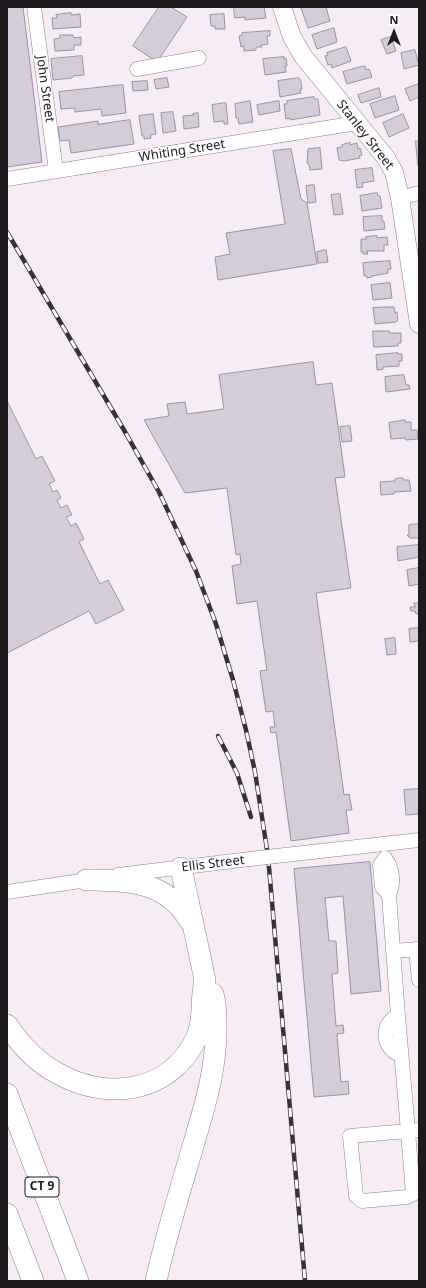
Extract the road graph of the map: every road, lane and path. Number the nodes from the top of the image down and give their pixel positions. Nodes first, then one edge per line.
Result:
1 (34, 7) edge
2 (282, 7) edge
3 (199, 58) dead end
4 (137, 69) dead end
5 (357, 123) junction
6 (56, 171) junction
7 (7, 179) edge
8 (419, 193) edge
9 (400, 198) junction
10 (419, 324) edge
11 (419, 840) edge
12 (384, 844) junction
13 (181, 868) junction
14 (86, 880) junction
15 (7, 892) edge
16 (193, 927) junction
17 (418, 949) edge
18 (393, 951) junction
19 (205, 980) junction
20 (419, 980) edge
21 (7, 1025) edge
22 (7, 1094) edge
23 (414, 1131) edge
24 (7, 1214) edge
25 (33, 1281) edge
26 (78, 1281) edge
27 (156, 1281) edge

1 - 6 street, John Street
2 - 5 main road, Stanley Street
3 - 4 street
5 - 6 street, Whiting Street
5 - 9 main road, Stanley Street
6 - 7 street, Whiting Street
8 - 9 street
9 - 10 main road, Stanley Street
11 - 12 street, Ellis Street
12 - 13 street, Ellis Street, bridge
12 - 18 street
13 - 14 street, Ellis Street
13 - 16 highway
14 - 15 street, Ellis Street
14 - 16 highway
16 - 19 highway
17 - 18 street
17 - 20 street
18 - 23 street
19 - 21 highway
19 - 27 highway
22 - 26 highway, CT 9
23 - 23 street
24 - 25 highway

